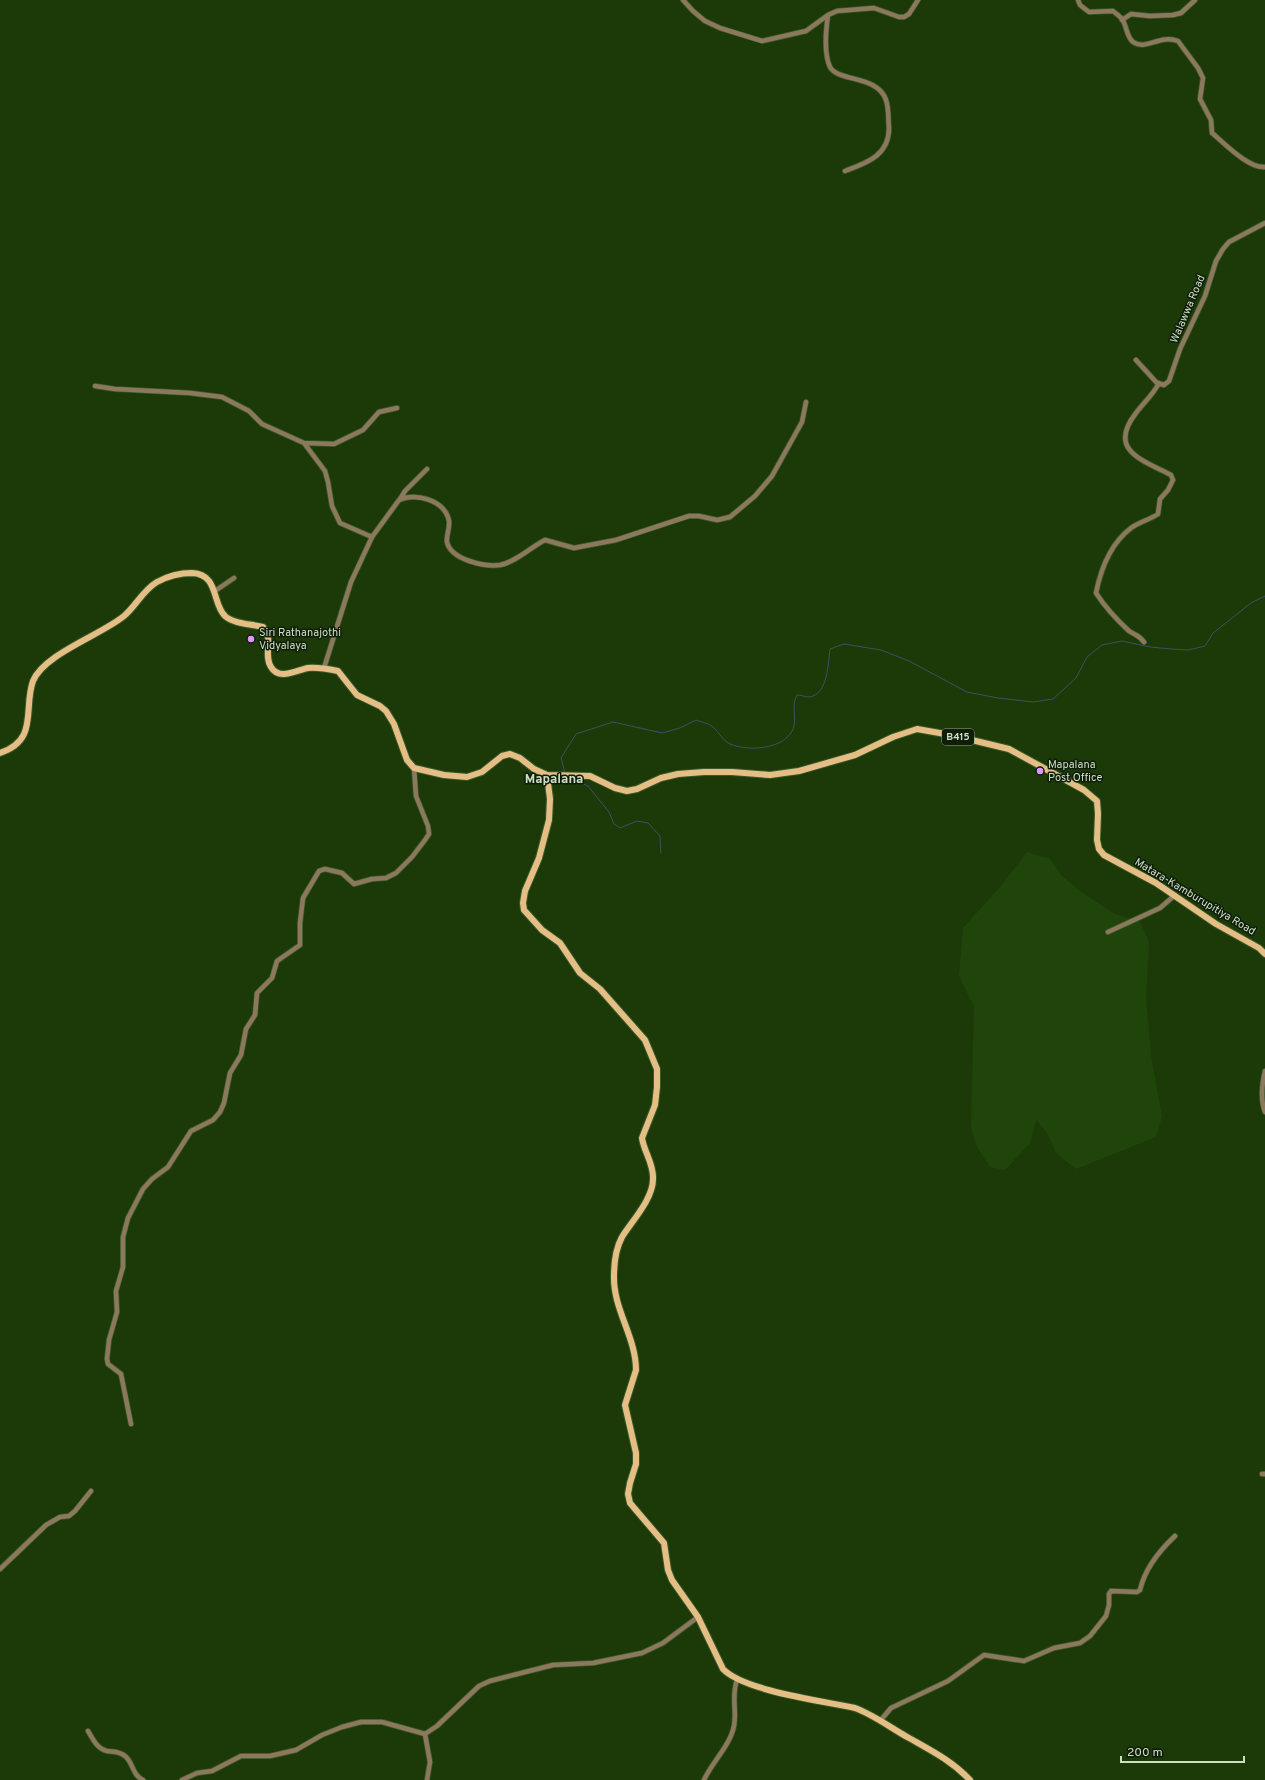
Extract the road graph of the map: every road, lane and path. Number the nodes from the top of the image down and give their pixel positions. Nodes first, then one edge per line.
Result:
1 (684, 0) edge
2 (918, 0) edge
3 (1078, 0) edge
4 (1195, 0) edge
5 (828, 15) junction
6 (1122, 20) junction
7 (1265, 167) edge
8 (845, 171) dead end
9 (1265, 223) edge
10 (1136, 360) dead end
11 (1159, 383) junction
12 (95, 386) dead end
13 (806, 402) dead end
14 (397, 408) dead end
15 (304, 443) junction
16 (427, 469) dead end
17 (399, 500) junction
18 (372, 536) junction
19 (234, 578) dead end
20 (215, 591) junction
21 (1144, 642) dead end
22 (324, 668) junction
23 (0, 753) edge
24 (414, 768) junction
25 (548, 776) junction
26 (1174, 895) junction
27 (1108, 932) dead end
28 (1265, 954) edge
29 (1265, 1071) edge
30 (1265, 1112) edge
31 (131, 1424) dead end
32 (91, 1491) dead end
33 (1175, 1536) dead end
34 (0, 1569) edge
35 (698, 1617) junction
36 (737, 1680) junction
37 (880, 1721) junction
38 (88, 1731) dead end
39 (425, 1734) junction
40 (142, 1780) edge
41 (182, 1780) edge
42 (427, 1780) edge
43 (704, 1780) edge
44 (970, 1780) edge

1 - 5 street
2 - 5 street
3 - 6 street
4 - 6 street
5 - 8 street
6 - 7 street
9 - 11 street, Walawwa Road
10 - 11 street
11 - 21 street
12 - 15 street
13 - 17 street
14 - 15 street
15 - 18 street
16 - 17 street
17 - 18 street
18 - 22 street
19 - 20 street
20 - 22 main road
20 - 23 main road
22 - 24 main road
24 - 25 main road, Matara-Kamburupitiya Road / B415
24 - 31 street
25 - 26 main road, Matara-Kamburupitiya Road / B415
25 - 35 main road
26 - 27 street
26 - 28 main road, Matara-Kamburupitiya Road / B415
29 - 30 street
32 - 34 street
33 - 37 street
35 - 36 main road
35 - 39 street
36 - 37 main road
36 - 43 street
37 - 44 main road
38 - 40 street
39 - 41 street
39 - 42 street

